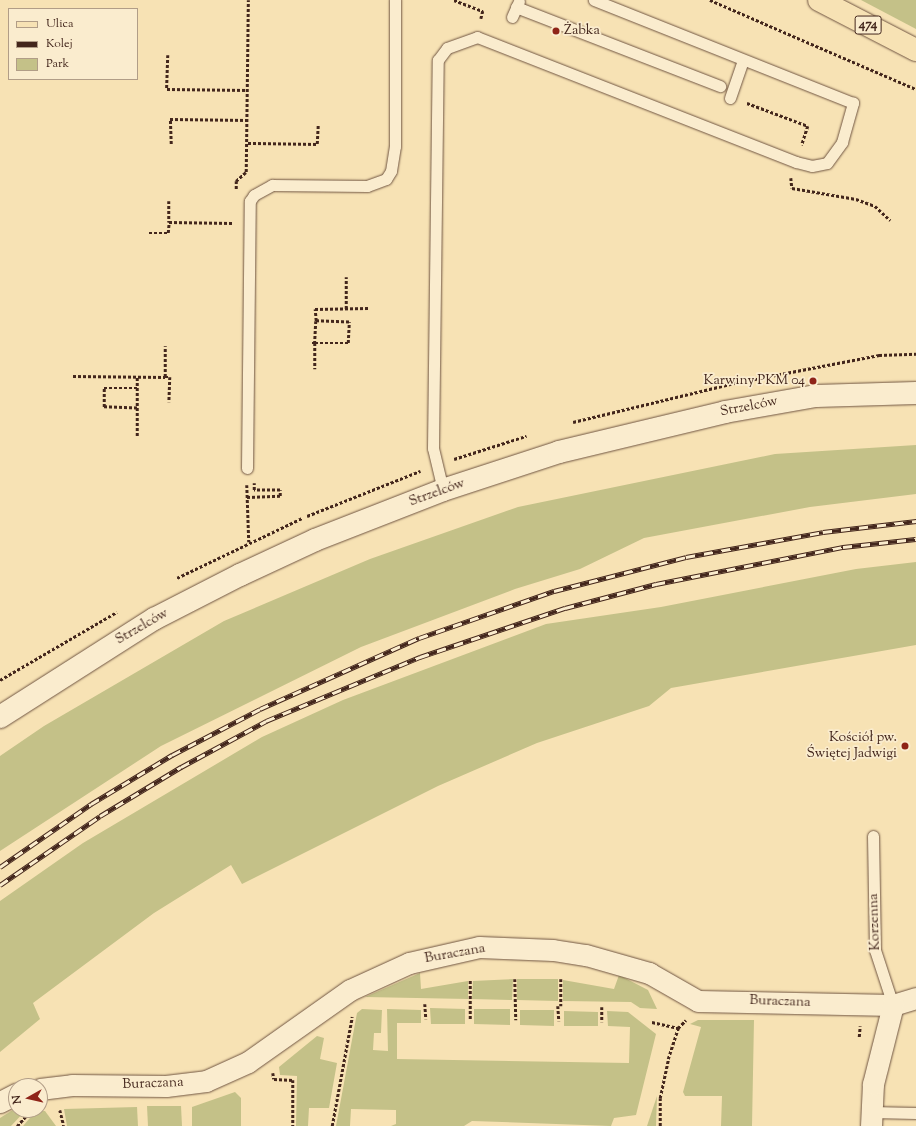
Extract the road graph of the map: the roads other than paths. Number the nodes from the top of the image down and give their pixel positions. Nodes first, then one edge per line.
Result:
1 (395, 0) edge
2 (594, 0) edge
3 (820, 0) edge
4 (516, 8) edge
5 (916, 50) edge
6 (744, 60) junction
7 (916, 393) edge
8 (247, 470) road end
9 (443, 490) junction
10 (0, 717) edge
11 (873, 836) dead end
12 (916, 998) edge
13 (893, 1005) junction
14 (48, 1088) edge
15 (916, 1113) edge
16 (871, 1119) edge

1 - 8 lane
2 - 6 lane
3 - 5 main road, 474
4 - 6 lane
6 - 9 lane
7 - 9 street, Strzelców
9 - 10 street, Strzelców
11 - 13 lane, Korzenna
12 - 13 street
13 - 14 street, Buraczana
13 - 16 street
15 - 16 lane

